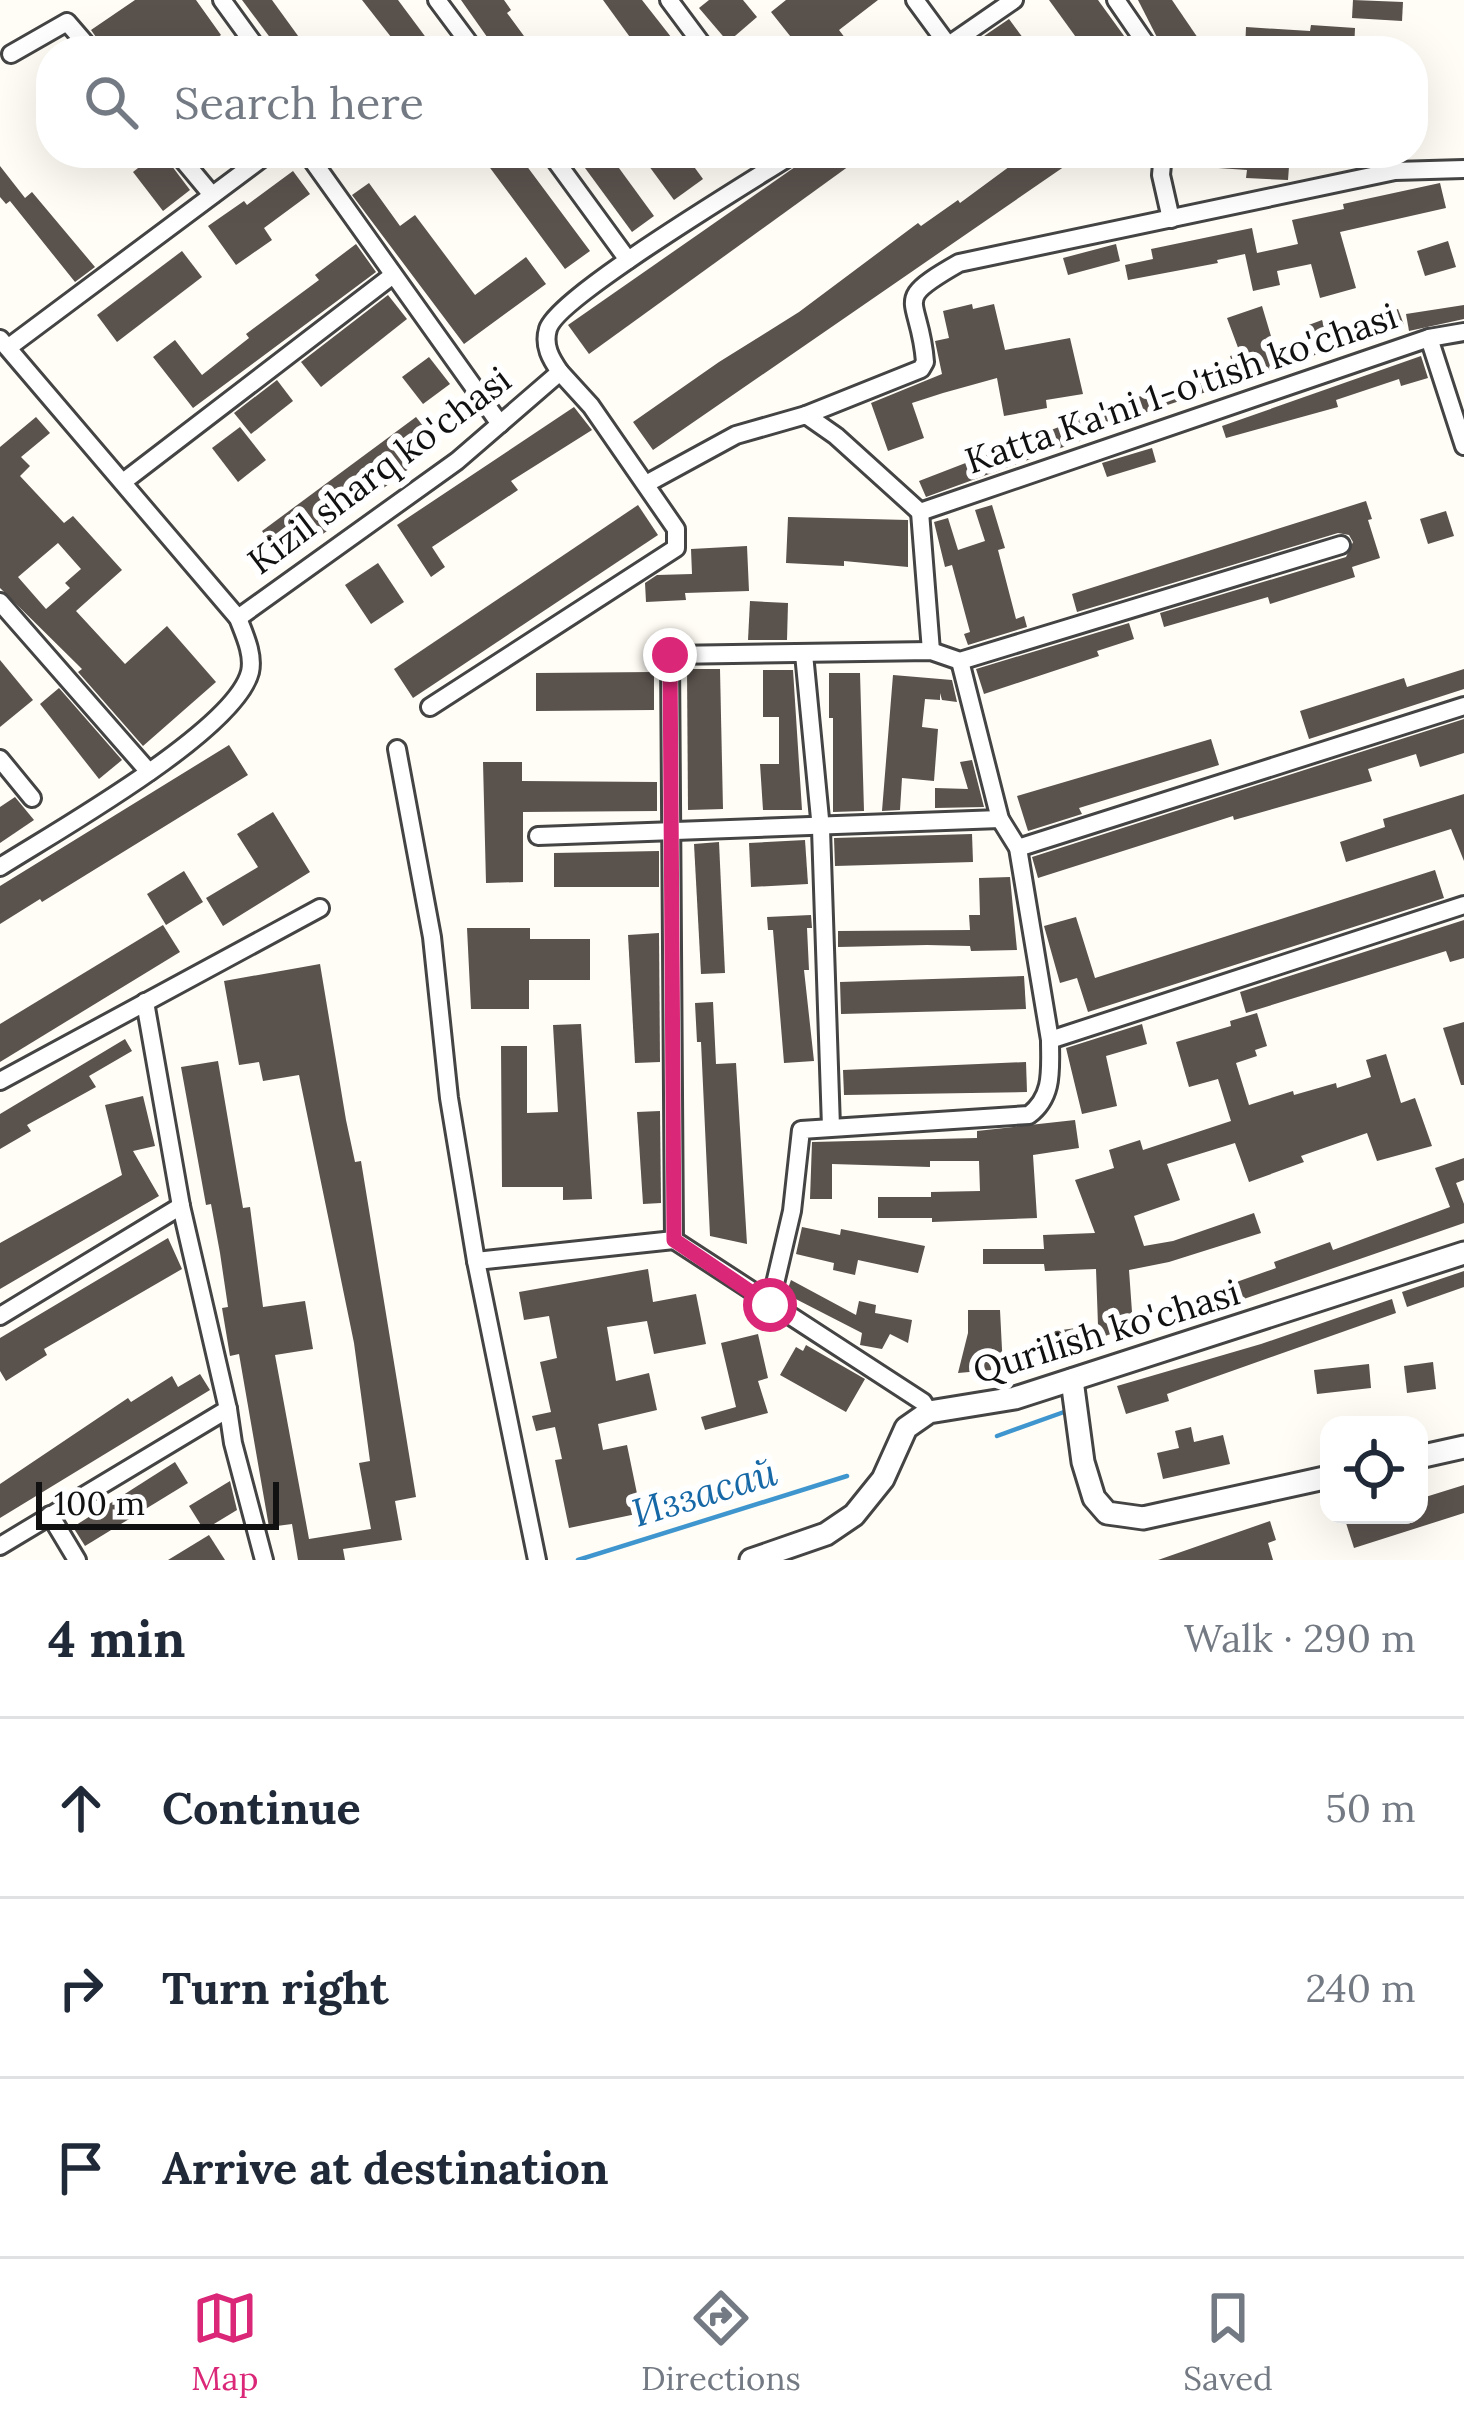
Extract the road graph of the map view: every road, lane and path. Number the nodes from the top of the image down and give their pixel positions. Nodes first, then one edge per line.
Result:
1 (222, 0) edge
2 (437, 0) edge
3 (669, 0) edge
4 (915, 0) edge
5 (1014, 0) edge
6 (1116, 0) edge
7 (42, 36) edge
8 (79, 36) edge
9 (248, 36) edge
10 (464, 36) edge
11 (696, 36) edge
12 (937, 36) edge
13 (962, 36) edge
14 (1141, 36) edge
15 (36, 40) edge
16 (11, 54) dead end
17 (190, 168) edge
18 (248, 168) edge
19 (318, 168) edge
20 (561, 168) edge
21 (769, 168) edge
22 (1162, 168) edge
23 (1464, 169) edge
24 (212, 195) junction
25 (1171, 219) junction
26 (628, 260) junction
27 (393, 275) junction
28 (1464, 332) edge
29 (1429, 338) junction
30 (4, 343) edge
31 (560, 372) junction
32 (806, 415) junction
33 (500, 424) junction
34 (1464, 446) edge
35 (124, 482) junction
36 (646, 484) junction
37 (920, 512) junction
38 (1341, 545) dead end
39 (0, 602) edge
40 (238, 618) junction
41 (931, 651) junction
42 (804, 654) junction
43 (960, 661) junction
44 (1464, 706) edge
45 (430, 707) dead end
46 (397, 749) dead end
47 (0, 759) edge
48 (149, 772) junction
49 (32, 798) dead end
50 (1000, 819) junction
51 (821, 829) junction
52 (671, 832) junction
53 (538, 836) dead end
54 (1018, 848) junction
55 (0, 867) edge
56 (1464, 905) edge
57 (320, 908) dead end
58 (145, 1002) junction
59 (1050, 1040) junction
60 (0, 1081) edge
61 (831, 1127) junction
62 (182, 1206) junction
63 (674, 1240) junction
64 (1464, 1253) edge
65 (476, 1261) junction
66 (770, 1305) junction
67 (0, 1316) edge
68 (1072, 1380) junction
69 (228, 1409) junction
70 (929, 1412) junction
71 (1464, 1447) edge
72 (1428, 1455) edge
73 (1320, 1479) edge
74 (50, 1515) junction
75 (0, 1546) edge
76 (77, 1560) edge
77 (264, 1560) edge
78 (538, 1560) edge
79 (751, 1560) edge

1 - 9 street
2 - 10 street
3 - 11 street
4 - 12 street
5 - 13 street
6 - 14 street
7 - 8 street
15 - 16 street
17 - 24 street
18 - 24 street
19 - 27 street
20 - 26 street
21 - 26 street
22 - 25 street
23 - 25 street
24 - 30 street
25 - 32 street
26 - 31 street
27 - 33 street
27 - 35 street
28 - 29 street, Katta Ka'ni 1-o'tish ko'chasi
29 - 34 street
29 - 37 street, Katta Ka'ni 1-o'tish ko'chasi
30 - 35 street, Kizil sharq ko'chasi
31 - 33 street, Kizil sharq ko'chasi
31 - 36 street, Kizil sharq ko'chasi
32 - 36 street
32 - 37 street
33 - 40 street, Kizil sharq ko'chasi
35 - 40 street, Kizil sharq ko'chasi
36 - 45 street, Kizil sharq ko'chasi
37 - 41 street
38 - 43 street
39 - 48 street
40 - 48 street, Kizil sharq ko'chasi
41 - 42 street
41 - 43 street
42 - 51 street
42 - 52 street
43 - 50 street
44 - 54 street
46 - 65 street
47 - 49 street
48 - 55 street, Kizil sharq ko'chasi
50 - 51 street
50 - 54 street
51 - 52 street
51 - 61 street
52 - 53 street
52 - 63 street
54 - 59 street
56 - 59 street
57 - 58 street
58 - 60 street
58 - 62 street
59 - 61 street
61 - 66 street
62 - 67 street
62 - 69 street
63 - 65 street
63 - 66 street
64 - 68 street, Qurilish ko'chasi
65 - 78 street
66 - 70 street
68 - 70 street, Qurilish ko'chasi
68 - 73 street
69 - 74 street
69 - 77 street
70 - 79 street
71 - 72 street
74 - 75 street
74 - 76 street

